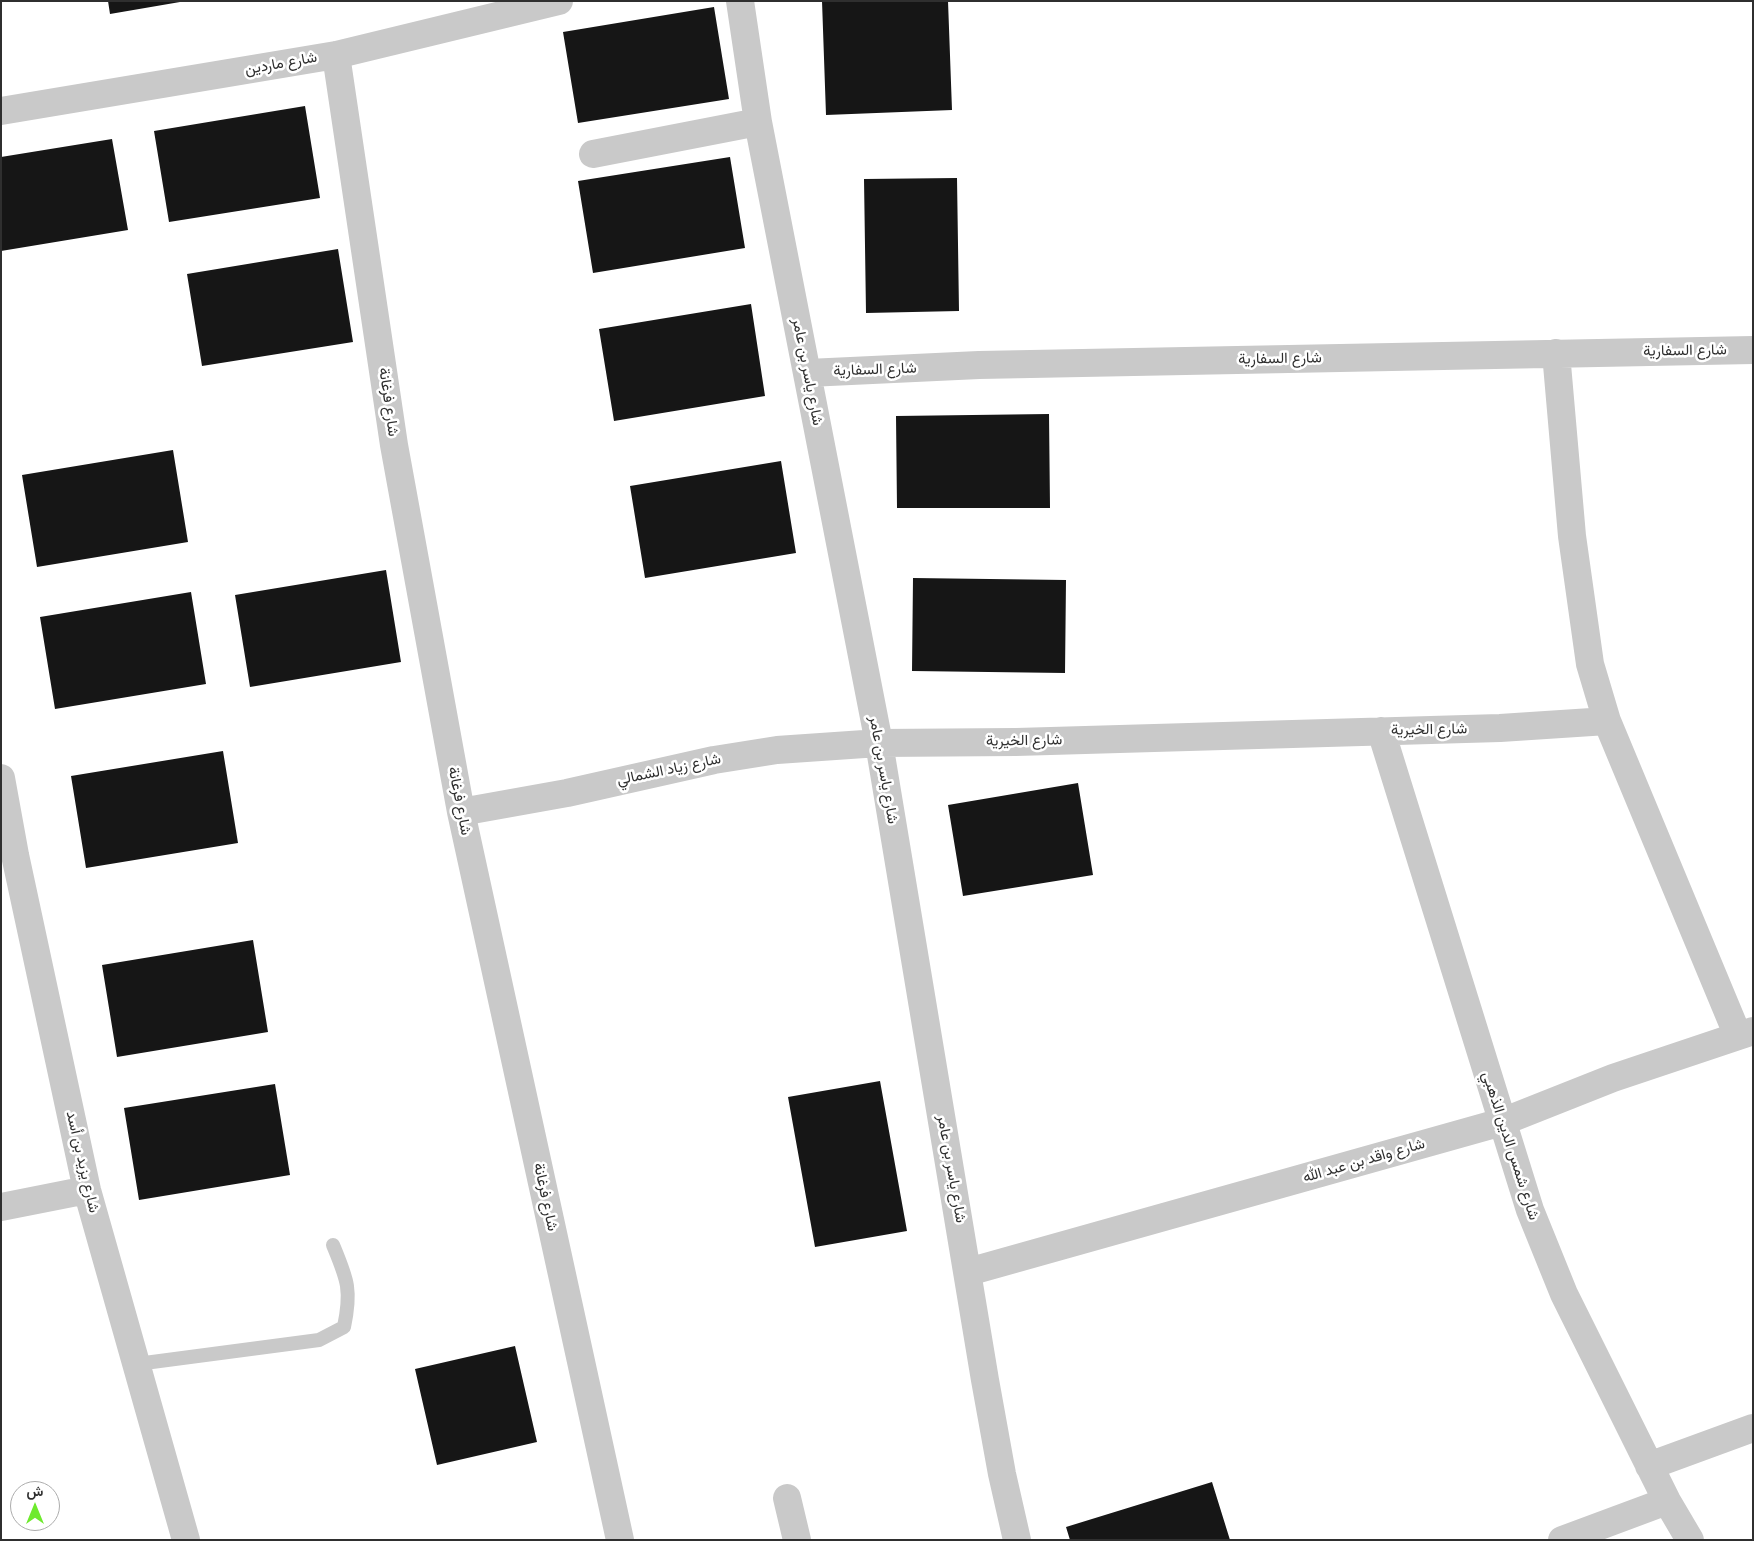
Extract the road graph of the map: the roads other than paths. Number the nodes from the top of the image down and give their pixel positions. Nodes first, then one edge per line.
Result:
1 (558, 1) edge
2 (740, 1) edge
3 (336, 54) junction
4 (1, 111) edge
5 (758, 122) junction
6 (593, 154) dead end
7 (1753, 350) edge
8 (1556, 352) junction
9 (808, 373) junction
10 (1607, 721) junction
11 (1382, 731) junction
12 (879, 743) junction
13 (1, 778) edge
14 (460, 812) junction
15 (1746, 1033) edge
16 (1502, 1122) junction
17 (88, 1190) junction
18 (1, 1207) edge
19 (333, 1245) dead end
20 (968, 1272) junction
21 (137, 1364) junction
22 (1753, 1428) edge
23 (1649, 1466) junction
24 (787, 1498) dead end
25 (1667, 1501) junction
26 (186, 1540) edge
27 (620, 1540) edge
28 (797, 1540) edge
29 (1016, 1540) edge
30 (1562, 1540) edge
31 (1690, 1540) edge

1 - 3 street, شارع ماردين
2 - 5 street, شارع ياسر بن عامر
3 - 4 street, شارع ماردين
3 - 14 street, شارع فرغانة
5 - 6 street
5 - 9 street, شارع ياسر بن عامر
7 - 8 street, شارع السفارية
8 - 9 street, شارع السفارية
8 - 10 street
9 - 12 street, شارع ياسر بن عامر
10 - 11 street, شارع الخيرية
10 - 15 street
11 - 12 street, شارع الخيرية
11 - 16 street, شارع شمس الدين الذهبي
12 - 14 street, شارع زياد الشمالي
12 - 20 street, شارع ياسر بن عامر
13 - 17 street, شارع يزيد بن أسد
14 - 27 street, شارع فرغانة
15 - 16 street, شارع واقد بن عبد الله
16 - 20 street, شارع واقد بن عبد الله
16 - 23 street, شارع شمس الدين الذهبي
17 - 18 street
17 - 21 street, شارع يزيد بن أسد
19 - 21 lane
20 - 29 street, شارع ياسر بن عامر
21 - 26 street, شارع يزيد بن أسد
22 - 23 street
23 - 25 street, شارع شمس الدين الذهبي
24 - 28 street
25 - 30 street
25 - 31 street, شارع شمس الدين الذهبي

